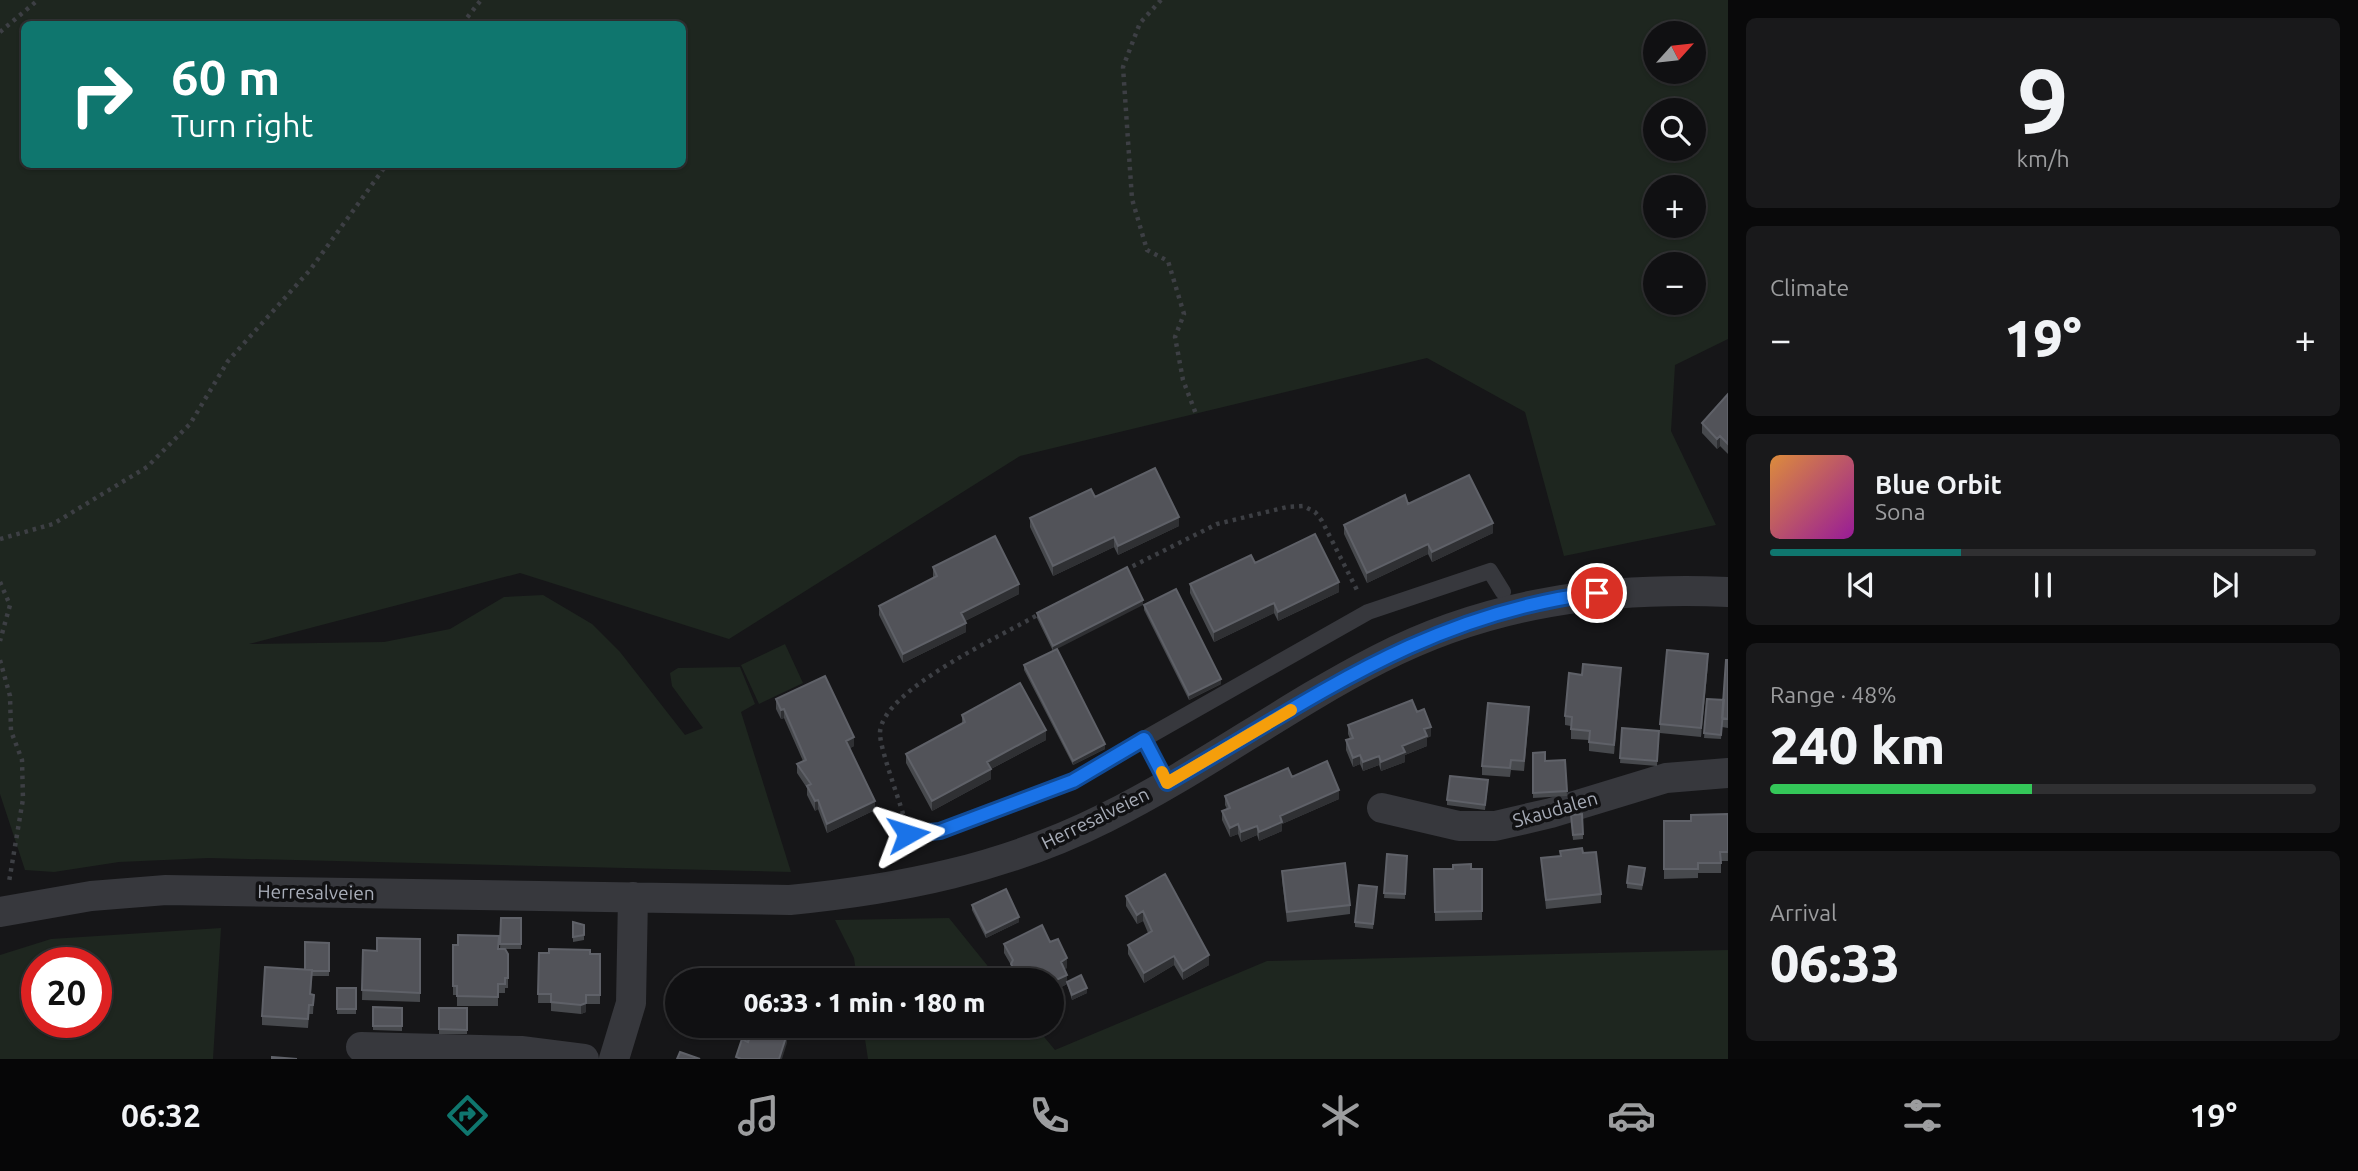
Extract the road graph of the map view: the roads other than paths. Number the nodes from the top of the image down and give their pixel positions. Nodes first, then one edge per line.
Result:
1 (1503, 592) dead end
2 (1728, 592) edge
3 (1144, 739) junction
4 (1728, 773) edge
5 (1167, 783) junction
6 (1382, 808) dead end
7 (908, 834) road end
8 (633, 897) junction
9 (4, 902) edge
10 (361, 1047) dead end
11 (584, 1059) edge
12 (614, 1059) edge

1 - 3 lane
2 - 5 street, Herresalveien
3 - 5 lane
3 - 7 lane
4 - 6 street, Skaudalen
5 - 8 street, Herresalveien
8 - 9 street, Herresalveien
8 - 12 street
10 - 11 street

